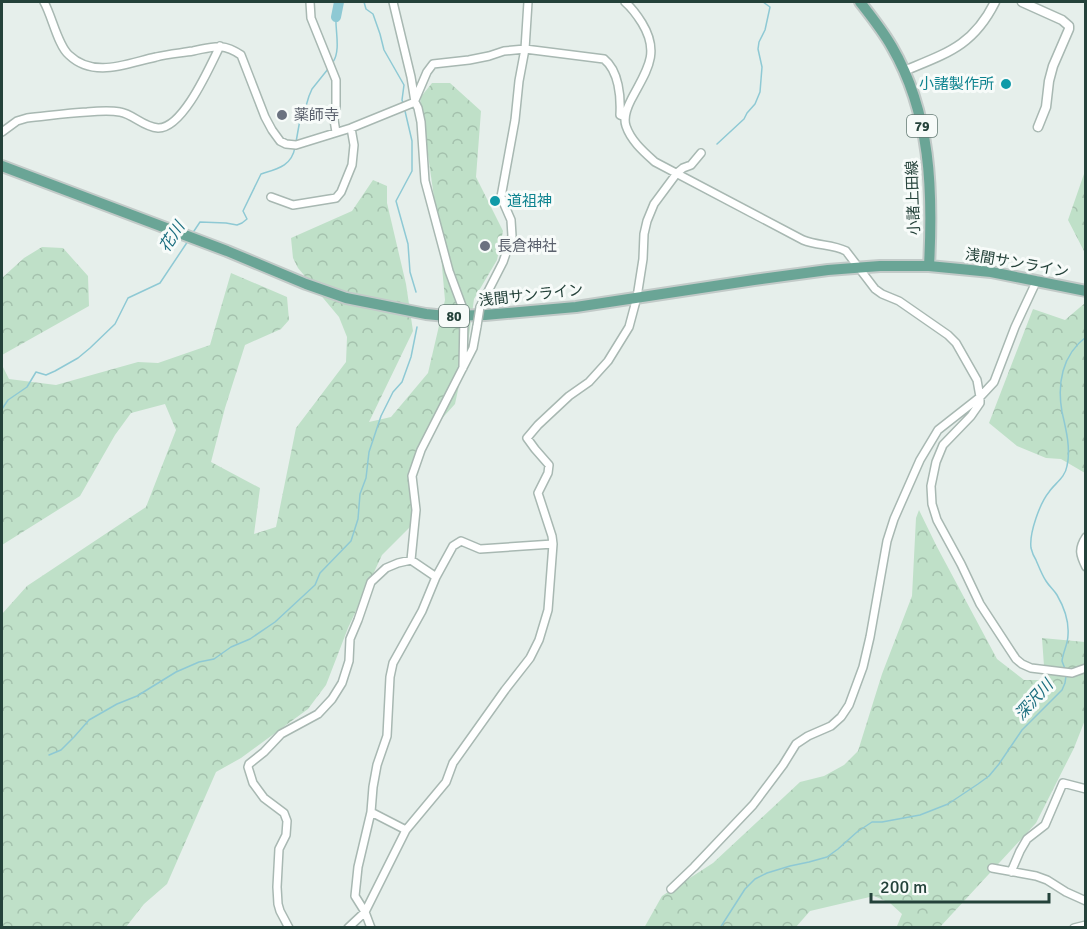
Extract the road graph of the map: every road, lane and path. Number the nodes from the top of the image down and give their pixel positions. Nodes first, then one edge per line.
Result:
1 (44, 2) edge
2 (310, 2) edge
3 (393, 2) edge
4 (528, 2) edge
5 (625, 2) edge
6 (860, 2) edge
7 (995, 2) edge
8 (1022, 2) edge
9 (220, 46) junction
10 (525, 49) junction
11 (904, 71) junction
12 (415, 102) junction
13 (625, 117) junction
14 (1038, 127) dead end
15 (351, 128) junction
16 (2, 132) edge
17 (336, 132) junction
18 (701, 153) dead end
19 (2, 166) edge
20 (676, 173) junction
21 (271, 197) dead end
22 (929, 266) junction
23 (859, 267) junction
24 (1042, 281) junction
25 (1086, 291) edge
26 (638, 297) junction
27 (464, 316) junction
28 (463, 368) junction
29 (981, 397) junction
30 (1086, 537) edge
31 (553, 544) junction
32 (411, 560) junction
33 (1086, 567) edge
34 (436, 577) junction
35 (1086, 669) edge
36 (1086, 789) edge
37 (371, 812) junction
38 (406, 830) junction
39 (992, 868) dead end
40 (1011, 872) junction
41 (671, 889) dead end
42 (1086, 901) edge
43 (366, 912) junction
44 (1086, 925) edge
45 (289, 927) edge
46 (348, 927) edge
47 (371, 927) edge
48 (1074, 927) edge

1 - 9 street
2 - 17 street
3 - 12 street
4 - 10 street
5 - 13 street
6 - 11 main road, 小諸上田線 / 79
7 - 11 street
8 - 14 street
9 - 16 street
9 - 17 street
10 - 12 street
10 - 13 street
10 - 28 street, bridge
11 - 22 main road, 小諸上田線 / 79
12 - 15 street
12 - 27 street
13 - 20 street
15 - 17 street
15 - 21 street
18 - 20 street
19 - 27 main road, 浅間サンライン / 80
20 - 23 street
20 - 26 street
22 - 23 main road, 浅間サンライン / 80
22 - 24 main road, 浅間サンライン
23 - 26 main road, 浅間サンライン / 80
23 - 29 street
24 - 25 main road, 浅間サンライン
24 - 29 street
26 - 27 main road, 浅間サンライン / 80
26 - 31 street
27 - 28 street
28 - 32 street
29 - 35 street
29 - 41 street
30 - 33 street
31 - 34 street
31 - 38 street
32 - 34 street
32 - 45 street
34 - 37 street
36 - 40 street
37 - 38 street
37 - 43 street
38 - 43 street
39 - 40 street
40 - 42 street
43 - 46 street
43 - 47 street
44 - 48 street

